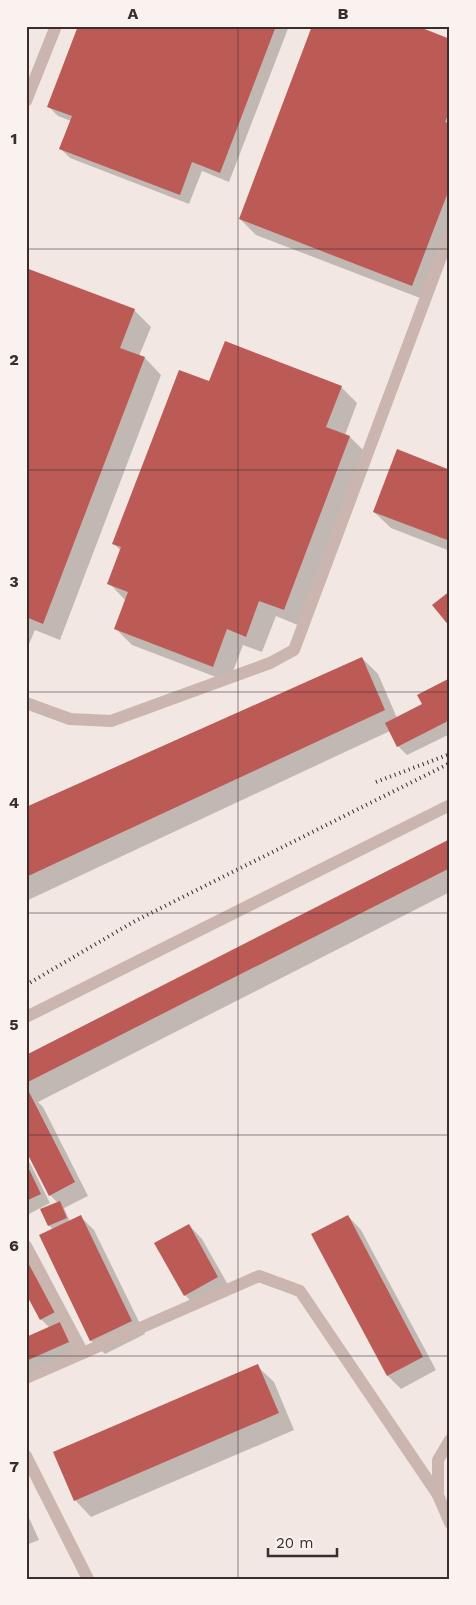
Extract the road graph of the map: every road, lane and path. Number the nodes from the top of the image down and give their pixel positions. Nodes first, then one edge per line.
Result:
1 (56, 26) edge
2 (26, 101) edge
3 (450, 234) edge
4 (26, 703) edge
5 (450, 805) edge
6 (26, 1017) edge
7 (26, 1246) edge
8 (83, 1353) junction
9 (26, 1378) edge
10 (450, 1440) edge
11 (26, 1456) edge
12 (438, 1495) junction
13 (450, 1523) edge
14 (88, 1579) edge

1 - 2 street
3 - 4 street
5 - 6 street
7 - 8 street
8 - 9 street
8 - 12 street
10 - 12 street
11 - 14 street
12 - 13 street

